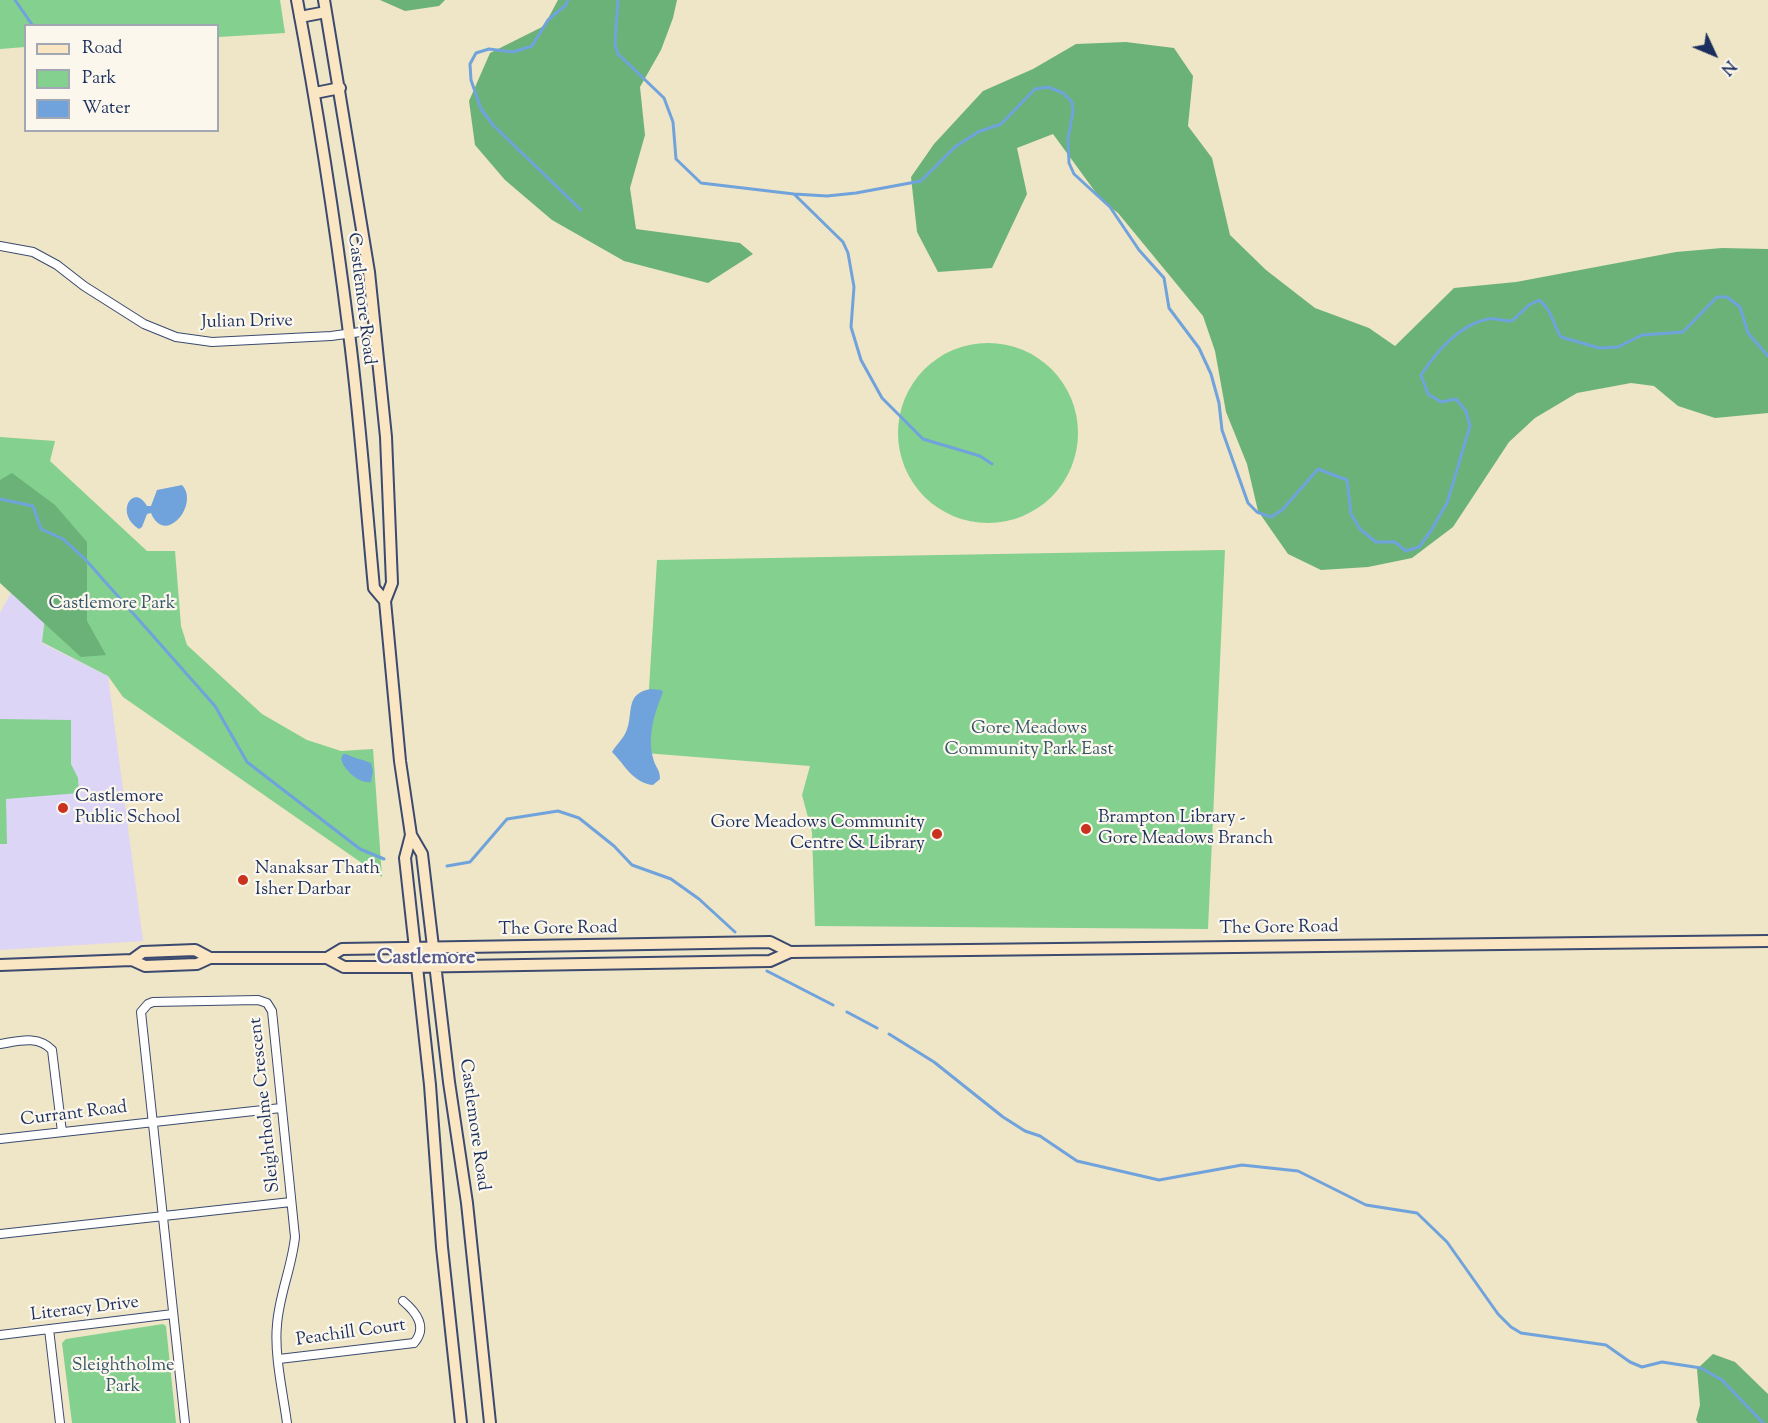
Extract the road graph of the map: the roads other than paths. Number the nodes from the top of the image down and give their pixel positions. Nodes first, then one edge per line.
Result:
1 (297, 0) edge
2 (324, 0) edge
3 (326, 12) junction
4 (300, 17) junction
5 (340, 88) junction
6 (315, 93) junction
7 (0, 246) edge
8 (375, 330) junction
9 (349, 333) junction
10 (385, 602) junction
11 (411, 835) junction
12 (1768, 941) edge
13 (706, 944) junction
14 (415, 949) junction
15 (433, 949) junction
16 (790, 952) junction
17 (327, 958) junction
18 (706, 962) junction
19 (0, 965) edge
20 (436, 966) junction
21 (418, 967) junction
22 (0, 1044) edge
23 (281, 1108) junction
24 (152, 1122) junction
25 (62, 1132) junction
26 (0, 1139) edge
27 (291, 1202) junction
28 (162, 1216) junction
29 (0, 1234) edge
30 (403, 1300) dead end
31 (173, 1314) junction
32 (49, 1329) junction
33 (0, 1335) edge
34 (279, 1359) junction
35 (60, 1423) edge
36 (185, 1423) edge
37 (287, 1423) edge
38 (461, 1423) edge
39 (490, 1423) edge

1 - 4 main road, Castlemore Road
2 - 3 main road, Castlemore Road
3 - 4 main road
3 - 5 main road, Castlemore Road
4 - 6 main road, Castlemore Road
5 - 6 main road
5 - 8 main road, Castlemore Road
6 - 9 main road, Castlemore Road
7 - 9 street, Julian Drive
8 - 9 street, Julian Drive
8 - 10 main road, Castlemore Road
9 - 10 main road, Castlemore Road
10 - 11 main road, Castlemore Road
11 - 14 main road, Castlemore Road
11 - 15 main road, Castlemore Road
12 - 16 main road, The Gore Road
13 - 15 main road, The Gore Road
13 - 16 main road, The Gore Road
13 - 18 main road
14 - 15 main road, The Gore Road
14 - 17 main road, The Gore Road
14 - 21 main road, Castlemore Road
15 - 20 main road, Castlemore Road
16 - 18 main road, The Gore Road
17 - 19 main road, The Gore Road
17 - 21 main road, The Gore Road
18 - 20 main road, The Gore Road
20 - 21 main road, The Gore Road
20 - 39 main road, Castlemore Road
21 - 38 main road, Castlemore Road
22 - 25 street
23 - 24 street, Currant Road
23 - 24 street, Sleightholme Crescent
23 - 27 street, Sleightholme Crescent
24 - 25 street, Currant Road
24 - 28 street, Sleightholme Crescent
25 - 26 street, Currant Road
27 - 28 street
27 - 34 street, Sleightholme Crescent
28 - 29 street
28 - 31 street, Sleightholme Crescent
30 - 34 street, Peachill Court
31 - 32 street, Literacy Drive
31 - 36 street, Sleightholme Crescent
32 - 33 street, Literacy Drive
32 - 35 street
34 - 37 street, Sleightholme Crescent

